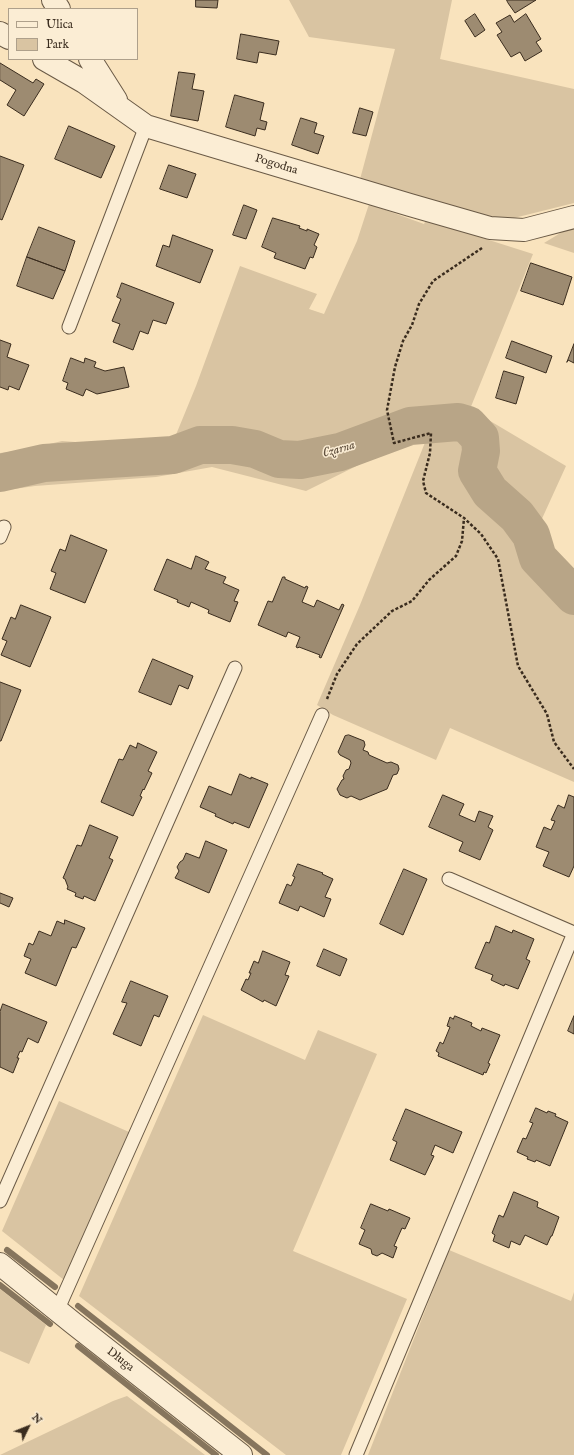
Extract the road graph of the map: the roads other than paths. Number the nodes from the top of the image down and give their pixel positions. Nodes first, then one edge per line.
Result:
1 (46, 60) edge
2 (91, 60) edge
3 (121, 108) junction
4 (146, 126) junction
5 (574, 217) edge
6 (69, 327) dead end
7 (235, 668) dead end
8 (322, 715) road end
9 (449, 879) dead end
10 (574, 933) edge
11 (0, 1201) edge
12 (0, 1264) edge
13 (57, 1311) junction
14 (241, 1455) edge
15 (356, 1455) edge

1 - 3 street, Pogodna
2 - 3 street
3 - 4 street, Pogodna
4 - 5 street, Pogodna
4 - 6 lane
7 - 11 lane
8 - 13 lane
9 - 10 lane
10 - 15 lane
12 - 13 street, Długa
13 - 14 street, Długa

